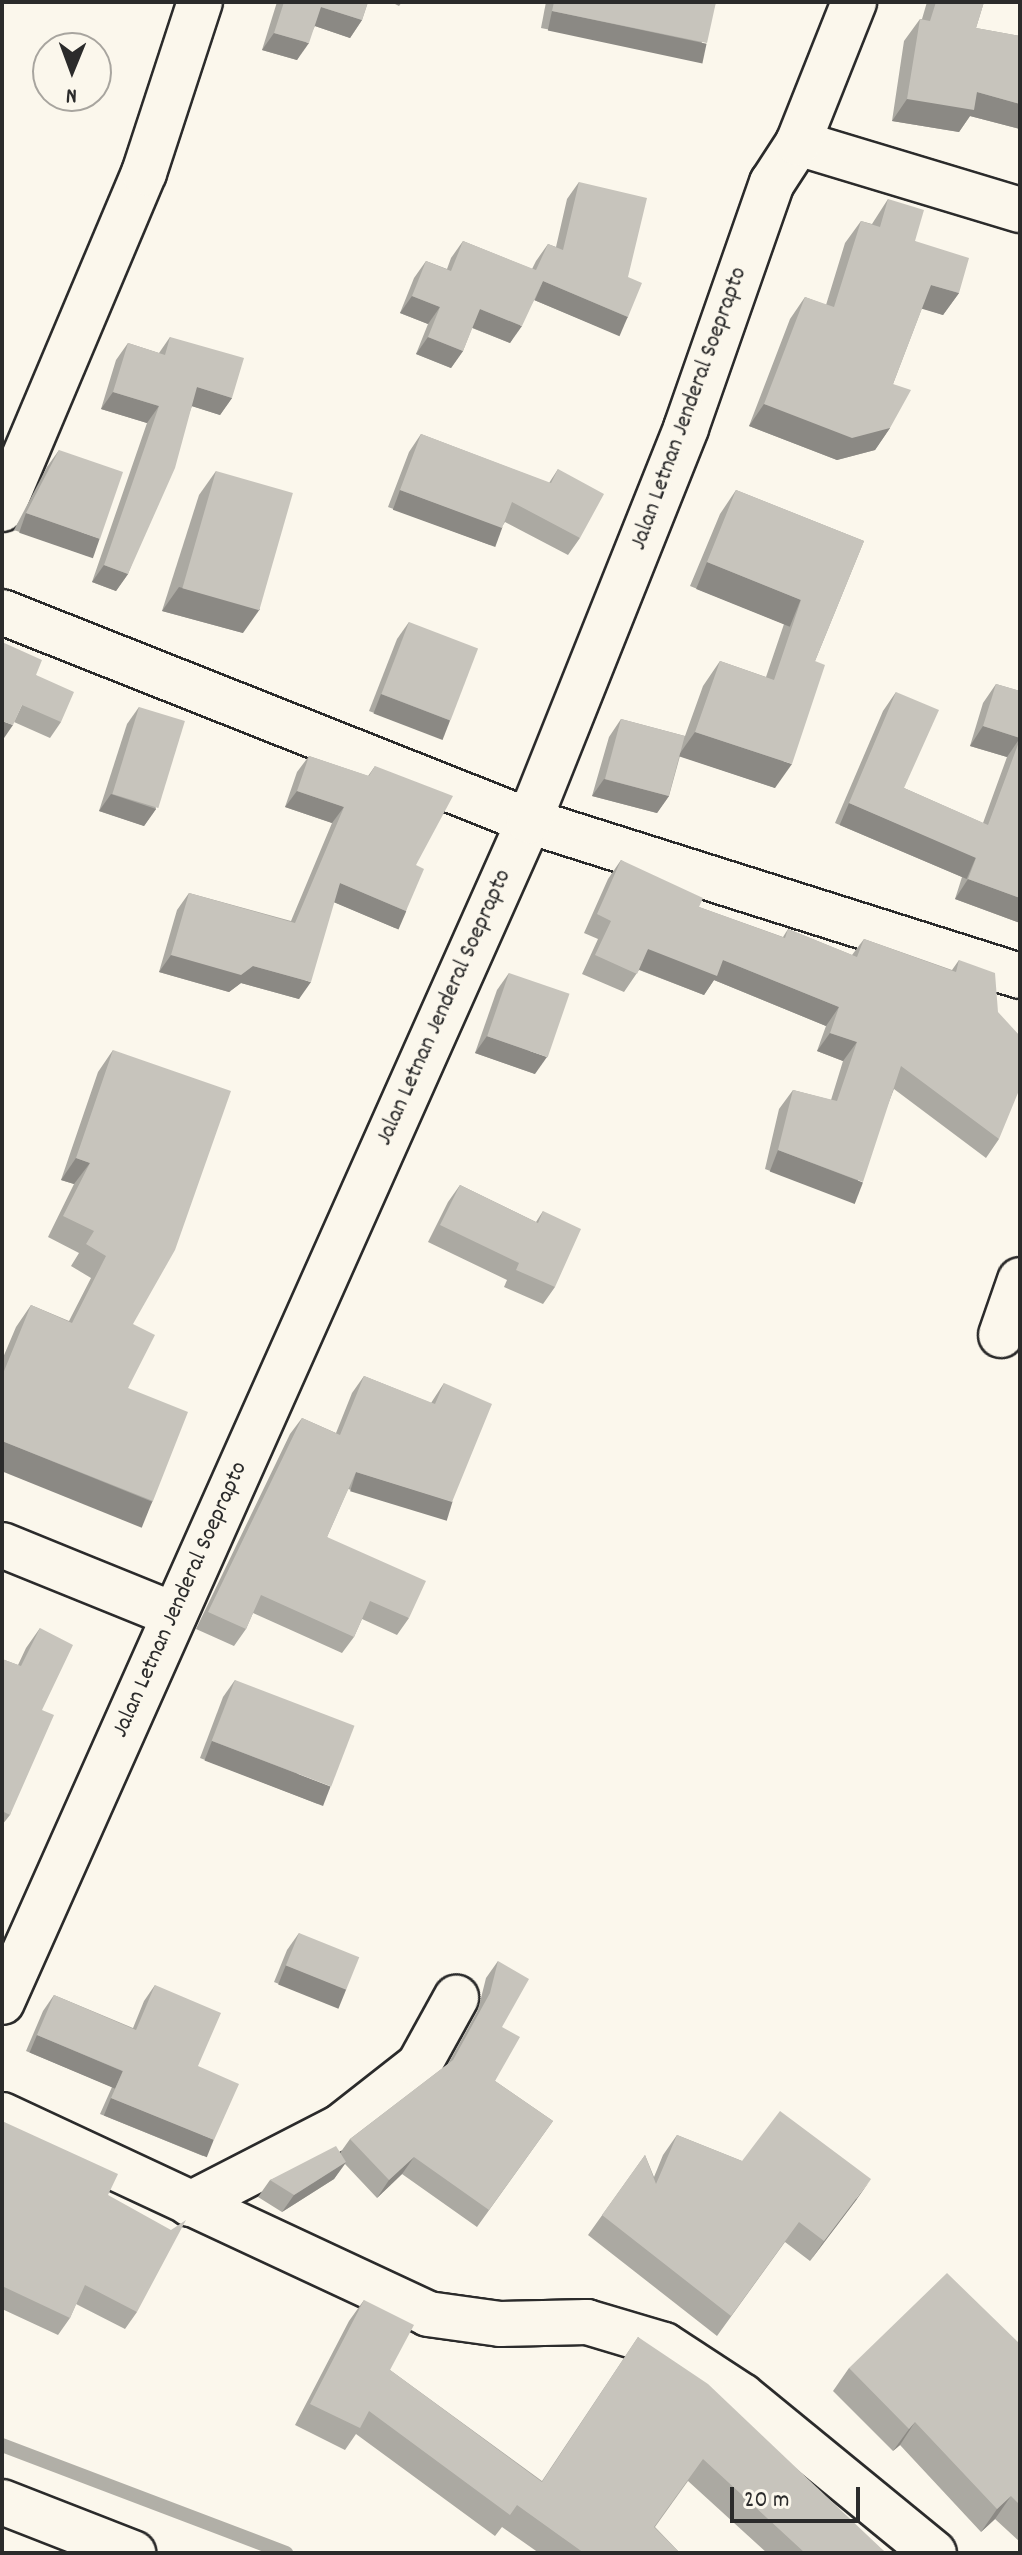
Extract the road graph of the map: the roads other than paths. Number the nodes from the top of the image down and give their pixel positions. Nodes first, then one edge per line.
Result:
1 (200, 2) edge
2 (854, 2) edge
3 (798, 143) junction
4 (1020, 210) edge
5 (2, 509) edge
6 (2, 612) edge
7 (529, 821) junction
8 (1020, 976) edge
9 (1020, 1280) edge
10 (1001, 1335) dead end
11 (2, 1545) edge
12 (174, 1615) junction
13 (456, 1998) dead end
14 (2, 2002) edge
15 (2, 2115) edge
16 (190, 2204) junction
17 (2, 2502) edge
18 (133, 2553) edge
19 (934, 2553) edge

1 - 5 street
2 - 3 street, Jalan Letnan Jenderal Soeprapto
3 - 4 street
3 - 7 street, Jalan Letnan Jenderal Soeprapto
6 - 7 street
7 - 8 street
7 - 12 street, Jalan Letnan Jenderal Soeprapto
9 - 10 street
11 - 12 street
12 - 14 street, Jalan Letnan Jenderal Soeprapto
13 - 16 street
15 - 16 street
16 - 19 street
17 - 18 street

